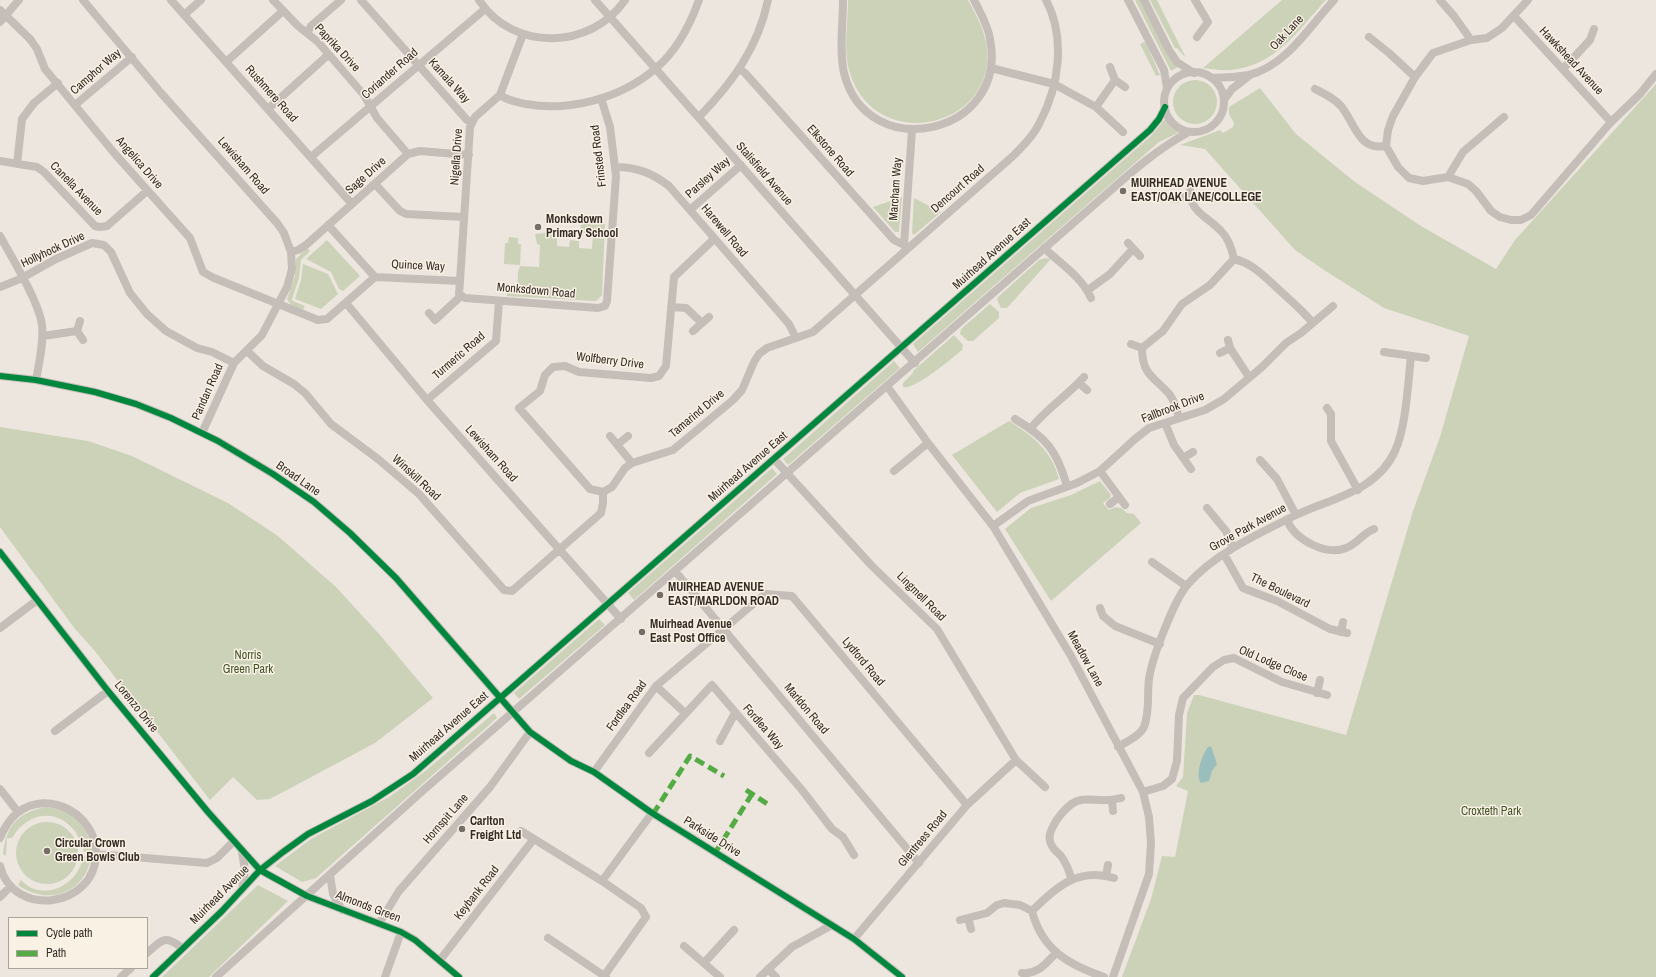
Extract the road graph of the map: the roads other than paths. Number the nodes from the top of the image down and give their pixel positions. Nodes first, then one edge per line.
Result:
1 (19, 0) edge
2 (84, 0) edge
3 (171, 0) edge
4 (201, 0) edge
5 (273, 0) edge
6 (341, 0) edge
7 (361, 0) edge
8 (479, 0) edge
9 (595, 0) edge
10 (625, 0) edge
11 (699, 0) edge
12 (768, 0) edge
13 (843, 0) edge
14 (974, 0) edge
15 (1046, 0) edge
16 (1128, 0) edge
17 (1144, 0) edge
18 (1195, 0) edge
19 (1334, 0) edge
20 (1440, 0) edge
21 (1528, 0) edge
22 (485, 9) junction
23 (283, 11) junction
24 (2, 12) edge
25 (184, 15) junction
26 (1514, 16) junction
27 (611, 18) junction
28 (0, 22) edge
29 (1594, 29) dead end
30 (307, 33) junction
31 (523, 34) junction
32 (1197, 37) dead end
33 (1369, 37) dead end
34 (1471, 40) junction
35 (328, 55) junction
36 (132, 57) junction
37 (226, 62) junction
38 (419, 66) junction
39 (1110, 67) dead end
40 (991, 68) junction
41 (656, 69) junction
42 (740, 69) junction
43 (1563, 69) junction
44 (1194, 73) junction
45 (1250, 74) junction
46 (1656, 74) edge
47 (1415, 77) junction
48 (1212, 78) junction
49 (1115, 80) junction
50 (58, 83) junction
51 (1054, 84) junction
52 (1125, 87) dead end
53 (1167, 88) junction
54 (1315, 89) dead end
55 (500, 95) junction
56 (601, 98) junction
57 (1224, 100) junction
58 (75, 105) junction
59 (1096, 107) junction
60 (370, 108) junction
61 (1165, 108) junction
62 (268, 109) junction
63 (699, 117) junction
64 (1504, 117) dead end
65 (472, 122) junction
66 (1611, 122) junction
67 (912, 130) junction
68 (1122, 132) dead end
69 (1189, 132) junction
70 (1386, 146) junction
71 (408, 154) junction
72 (469, 155) junction
73 (311, 157) junction
74 (0, 161) edge
75 (17, 164) junction
76 (741, 165) junction
77 (615, 167) junction
78 (1448, 177) junction
79 (376, 184) junction
80 (1190, 186) dead end
81 (147, 191) junction
82 (1190, 196) junction
83 (1176, 199) dead end
84 (352, 204) junction
85 (690, 210) junction
86 (464, 217) junction
87 (328, 225) junction
88 (0, 236) edge
89 (714, 239) junction
90 (905, 247) junction
91 (1044, 248) junction
92 (291, 252) junction
93 (1140, 256) dead end
94 (1234, 259) junction
95 (22, 277) junction
96 (374, 277) junction
97 (460, 281) junction
98 (0, 287) edge
99 (1088, 290) junction
100 (854, 296) junction
101 (463, 297) junction
102 (1091, 298) dead end
103 (499, 301) junction
104 (346, 303) junction
105 (278, 304) junction
106 (605, 306) joint
107 (1333, 306) dead end
108 (671, 307) junction
109 (429, 313) dead end
110 (709, 317) dead end
111 (80, 321) dead end
112 (702, 323) junction
113 (1313, 323) junction
114 (77, 331) junction
115 (693, 331) dead end
116 (43, 336) junction
117 (796, 338) junction
118 (83, 340) dead end
119 (1228, 340) dead end
120 (1131, 344) dead end
121 (900, 348) junction
122 (1142, 348) junction
123 (1230, 348) junction
124 (247, 351) junction
125 (1384, 352) dead end
126 (1220, 353) dead end
127 (1411, 356) junction
128 (1426, 358) dead end
129 (234, 363) junction
130 (915, 363) junction
131 (0, 376) edge
132 (1249, 377) junction
133 (36, 380) junction
134 (887, 386) junction
135 (1087, 390) dead end
136 (427, 400) junction
137 (1327, 408) dead end
138 (1179, 418) junction
139 (1015, 419) dead end
140 (1164, 423) junction
141 (1030, 428) junction
142 (202, 433) junction
143 (610, 436) dead end
144 (628, 436) dead end
145 (928, 443) junction
146 (618, 444) junction
147 (1193, 452) dead end
148 (1183, 458) junction
149 (774, 459) junction
150 (1260, 460) dead end
151 (632, 463) junction
152 (1191, 469) dead end
153 (894, 471) dead end
154 (1100, 472) junction
155 (786, 473) junction
156 (1067, 486) junction
157 (1358, 490) junction
158 (602, 492) junction
159 (1119, 497) junction
160 (1110, 504) dead end
161 (1125, 505) dead end
162 (1207, 508) dead end
163 (1296, 515) junction
164 (1287, 520) junction
165 (993, 526) junction
166 (1374, 529) dead end
167 (1233, 548) junction
168 (559, 549) junction
169 (0, 552) edge
170 (1224, 554) junction
171 (1152, 562) dead end
172 (675, 571) junction
173 (1186, 586) junction
174 (36, 601) junction
175 (608, 604) junction
176 (1100, 608) dead end
177 (621, 619) junction
178 (1343, 622) dead end
179 (0, 628) edge
180 (723, 628) junction
181 (1160, 644) junction
182 (1320, 680) dead end
183 (656, 686) junction
184 (108, 691) junction
185 (1317, 693) junction
186 (1328, 695) dead end
187 (499, 698) junction
188 (685, 712) junction
189 (736, 713) junction
190 (512, 714) junction
191 (55, 732) dead end
192 (530, 732) junction
193 (720, 741) dead end
194 (1118, 747) junction
195 (649, 753) dead end
196 (1016, 760) junction
197 (594, 772) junction
198 (1045, 787) dead end
199 (0, 788) edge
200 (1143, 792) junction
201 (1121, 798) dead end
202 (1112, 800) junction
203 (967, 806) junction
204 (1113, 811) dead end
205 (18, 812) junction
206 (652, 813) junction
207 (328, 822) joint
208 (521, 831) dead end
209 (0, 838) edge
210 (533, 840) junction
211 (234, 841) junction
212 (241, 851) junction
213 (96, 854) junction
214 (854, 855) dead end
215 (919, 863) junction
216 (1108, 865) dead end
217 (0, 866) edge
218 (260, 870) junction
219 (330, 875) junction
220 (1071, 878) junction
221 (602, 881) junction
222 (11, 886) junction
223 (241, 892) junction
224 (307, 896) junction
225 (0, 897) edge
226 (342, 910) junction
227 (1032, 911) junction
228 (380, 922) junction
229 (832, 925) junction
230 (971, 929) dead end
231 (734, 930) dead end
232 (401, 932) junction
233 (548, 938) dead end
234 (854, 939) junction
235 (684, 946) dead end
236 (182, 948) junction
237 (148, 952) edge
238 (1056, 953) junction
239 (440, 960) junction
240 (704, 963) junction
241 (130, 969) edge
242 (768, 969) junction
243 (1022, 973) dead end
244 (1033, 975) edge
245 (121, 977) edge
246 (153, 977) edge
247 (216, 977) edge
248 (385, 977) edge
249 (459, 977) edge
250 (605, 977) edge
251 (720, 977) edge
252 (760, 977) edge
253 (776, 977) edge
254 (902, 977) edge
255 (1104, 977) edge
256 (1113, 977) edge

1 - 24 street
2 - 36 street, Lewisham Road
3 - 25 street, Rushmere Road
4 - 25 street
5 - 23 street, Paprika Drive
6 - 30 street
7 - 38 street, Kamala Way
8 - 22 street
9 - 27 street, Stalisfield Avenue
10 - 27 street
11 - 41 street
12 - 42 street
13 - 67 street
14 - 40 street
15 - 51 street, Dencourt Road
16 - 53 street
17 - 44 street
18 - 32 street
19 - 45 street, Oak Lane
20 - 34 street
21 - 26 street
22 - 31 street
22 - 38 street, Coriander Road
23 - 30 street, Paprika Drive
23 - 37 street
24 - 28 street
24 - 50 street, Angelica Drive
25 - 37 street, Rushmere Road
26 - 34 street
26 - 43 street, Hawkshead Avenue
27 - 31 street
27 - 41 street, Stalisfield Avenue
29 - 43 street
30 - 35 street, Paprika Drive
31 - 55 street, Nigella Drive
33 - 47 street
34 - 47 street
35 - 60 street, Paprika Drive
35 - 62 street
36 - 58 street, Camphor Way
36 - 92 street, Lewisham Road
37 - 62 street, Rushmere Road
38 - 60 street, Coriander Road
38 - 65 street, Kamala Way
39 - 49 street
40 - 51 street
40 - 67 street
41 - 56 street
41 - 63 street, Stalisfield Avenue
42 - 63 street
42 - 90 street, Elkstone Road
43 - 66 street, Hawkshead Avenue
44 - 48 street
44 - 53 street
45 - 48 street, Oak Lane
45 - 57 street, Oak Lane
46 - 66 street
47 - 70 street
48 - 57 street
49 - 52 street
49 - 59 street
50 - 58 street, Angelica Drive
50 - 75 street
51 - 59 street
51 - 90 street, Dencourt Road
53 - 61 street
54 - 70 street
55 - 56 street
55 - 65 street, Nigella Drive
56 - 77 street, Frinsted Road
57 - 69 street
58 - 81 street, Angelica Drive
59 - 68 street
60 - 71 street, Paprika Drive
60 - 73 street, Coriander Road
61 - 69 street
61 - 121 street, Muirhead Avenue East
62 - 73 street, Rushmere Road
63 - 76 street, Stalisfield Avenue
64 - 78 street
65 - 72 street, Nigella Drive
66 - 78 street
67 - 90 street, Marcham Way
69 - 91 street
70 - 78 street
71 - 72 street
71 - 79 street, Sage Drive
72 - 86 street, Nigella Drive
73 - 84 street, Rushmere Road
74 - 75 street, Canella Avenue
75 - 81 street, Canella Avenue
76 - 85 street, Parsley Way
76 - 100 street, Stalisfield Avenue
77 - 85 street, Harewell Road
77 - 106 street, Frinsted Road
79 - 84 street, Sage Drive
79 - 86 street
80 - 82 street
81 - 105 street, Angelica Drive
82 - 83 street
82 - 94 street
84 - 87 street, Sage Drive
85 - 89 street, Harewell Road
86 - 97 street, Nigella Drive
87 - 92 street, Sage Drive
87 - 96 street
88 - 95 street
89 - 108 street, Wolfberry Drive
89 - 117 street, Harewell Road
90 - 100 street, Dencourt Road
91 - 99 street
91 - 130 street
92 - 105 street, Lewisham Road
93 - 99 street
94 - 113 street
94 - 122 street
95 - 98 street, Hollyhock Drive
95 - 116 street
95 - 129 street, Hollyhock Drive
96 - 97 street, Quince Way
96 - 104 street
97 - 101 street, Nigella Drive
99 - 102 street
100 - 117 street, Tamarind Drive
100 - 121 street, Stalisfield Avenue
101 - 103 street, Monksdown Road
101 - 109 street
103 - 106 street, Monksdown Road
103 - 136 street, Turmeric Road
104 - 105 street
104 - 136 street, Lewisham Road
105 - 124 street, Pandan Road
107 - 113 street, Fallbrook Drive
108 - 112 street
108 - 158 street, Wolfberry Drive
110 - 112 street
111 - 114 street
112 - 115 street
113 - 132 street, Fallbrook Drive
114 - 116 street
114 - 118 street
116 - 133 street
117 - 151 street, Tamarind Drive
119 - 123 street
120 - 122 street
121 - 130 street, Stalisfield Avenue
121 - 149 street, Muirhead Avenue East
122 - 138 street
123 - 126 street
123 - 132 street
124 - 129 street, Pandan Road
124 - 168 street, Winskill Road
125 - 127 street
127 - 128 street
127 - 157 street, Grove Park Avenue
129 - 142 street, Pandan Road
130 - 134 street
131 - 133 street, Broad Lane
132 - 138 street, Fallbrook Drive
133 - 142 street, Broad Lane
134 - 145 street, Meadow Lane
134 - 155 street
135 - 141 street
136 - 168 street, Lewisham Road
137 - 157 street
138 - 140 street, Fallbrook Drive
139 - 141 street
140 - 148 street
140 - 154 street, Fallbrook Drive
141 - 156 street
142 - 187 street, Broad Lane
143 - 146 street
144 - 146 street
145 - 153 street
145 - 165 street, Meadow Lane
146 - 151 street
147 - 148 street
148 - 152 street
149 - 155 street, Lingmell Road
149 - 175 street, Muirhead Avenue East
150 - 163 street
151 - 158 street, Tamarind Drive
154 - 156 street, Fallbrook Drive
154 - 159 street
155 - 172 street
155 - 196 street, Lingmell Road
156 - 165 street, Fallbrook Drive
157 - 163 street, Grove Park Avenue
158 - 168 street
159 - 160 street
159 - 161 street
162 - 167 street
163 - 164 street, Grove Park Avenue
164 - 166 street
164 - 167 street, Grove Park Avenue
165 - 194 street, Meadow Lane
167 - 170 street, Grove Park Avenue
168 - 175 street, Lewisham Road
169 - 174 street, Lorenzo Drive
170 - 173 street, Grove Park Avenue
170 - 178 street, The Boulevard
171 - 173 street
172 - 177 street
172 - 180 street, Marldon Road
173 - 181 street, Grove Park Avenue
174 - 179 street
174 - 184 street, Lorenzo Drive
175 - 177 street, Lewisham Road
175 - 187 street, Muirhead Avenue East
176 - 181 street
177 - 190 street
180 - 183 street, Fordlea Road
180 - 203 street, Lydford Road
180 - 215 street, Marldon Road
181 - 194 street, Grove Park Avenue
182 - 185 street, Old Lodge Close
183 - 188 street
183 - 197 street, Fordlea Road
184 - 191 street
184 - 211 street, Lorenzo Drive
185 - 186 street, Old Lodge Close
185 - 200 street, Old Lodge Close
187 - 190 street, Broad Lane
187 - 207 street, Muirhead Avenue East
188 - 189 street, Fordlea Way
188 - 195 street, Fordlea Way
189 - 193 street
189 - 214 street, Fordlea Way
190 - 192 street, Parkside Drive
190 - 219 street
192 - 197 street, Parkside Drive
192 - 228 street, Hornspit Lane
194 - 200 street, Meadow Lane
196 - 198 street, Lingmell Road
196 - 203 street, Glentrees Road
197 - 206 street, Parkside Drive
199 - 205 street
200 - 256 street, Meadow Lane
201 - 202 street
202 - 204 street
202 - 220 street
203 - 215 street, Glentrees Road
205 - 209 street
205 - 213 street
206 - 221 street
206 - 229 street, Parkside Drive
207 - 218 street, Muirhead Avenue
208 - 210 street
210 - 221 street
210 - 239 street, Keybank Road
211 - 212 street, Lorenzo Drive
211 - 213 street
212 - 218 street, Lorenzo Drive
212 - 223 street
213 - 222 street
215 - 234 street, Glentrees Road
216 - 220 street
217 - 222 street
218 - 223 street, Muirhead Avenue
218 - 224 street, Almonds Green
219 - 224 street
219 - 226 street
220 - 227 street
221 - 250 street
222 - 225 street
223 - 236 street, Muirhead Avenue
224 - 226 street, Almonds Green
224 - 247 street
226 - 228 street, Almonds Green
227 - 230 street
227 - 238 street
228 - 232 street, Almonds Green
229 - 234 street, Parkside Drive
229 - 242 street
231 - 240 street
232 - 239 street, Almonds Green
232 - 248 street
233 - 250 street
234 - 254 street, Parkside Drive
235 - 240 street
236 - 237 street
236 - 246 street, Muirhead Avenue
238 - 244 street
238 - 255 street
239 - 249 street, Almonds Green
240 - 251 street
241 - 245 street
242 - 252 street
242 - 253 street
243 - 244 street

